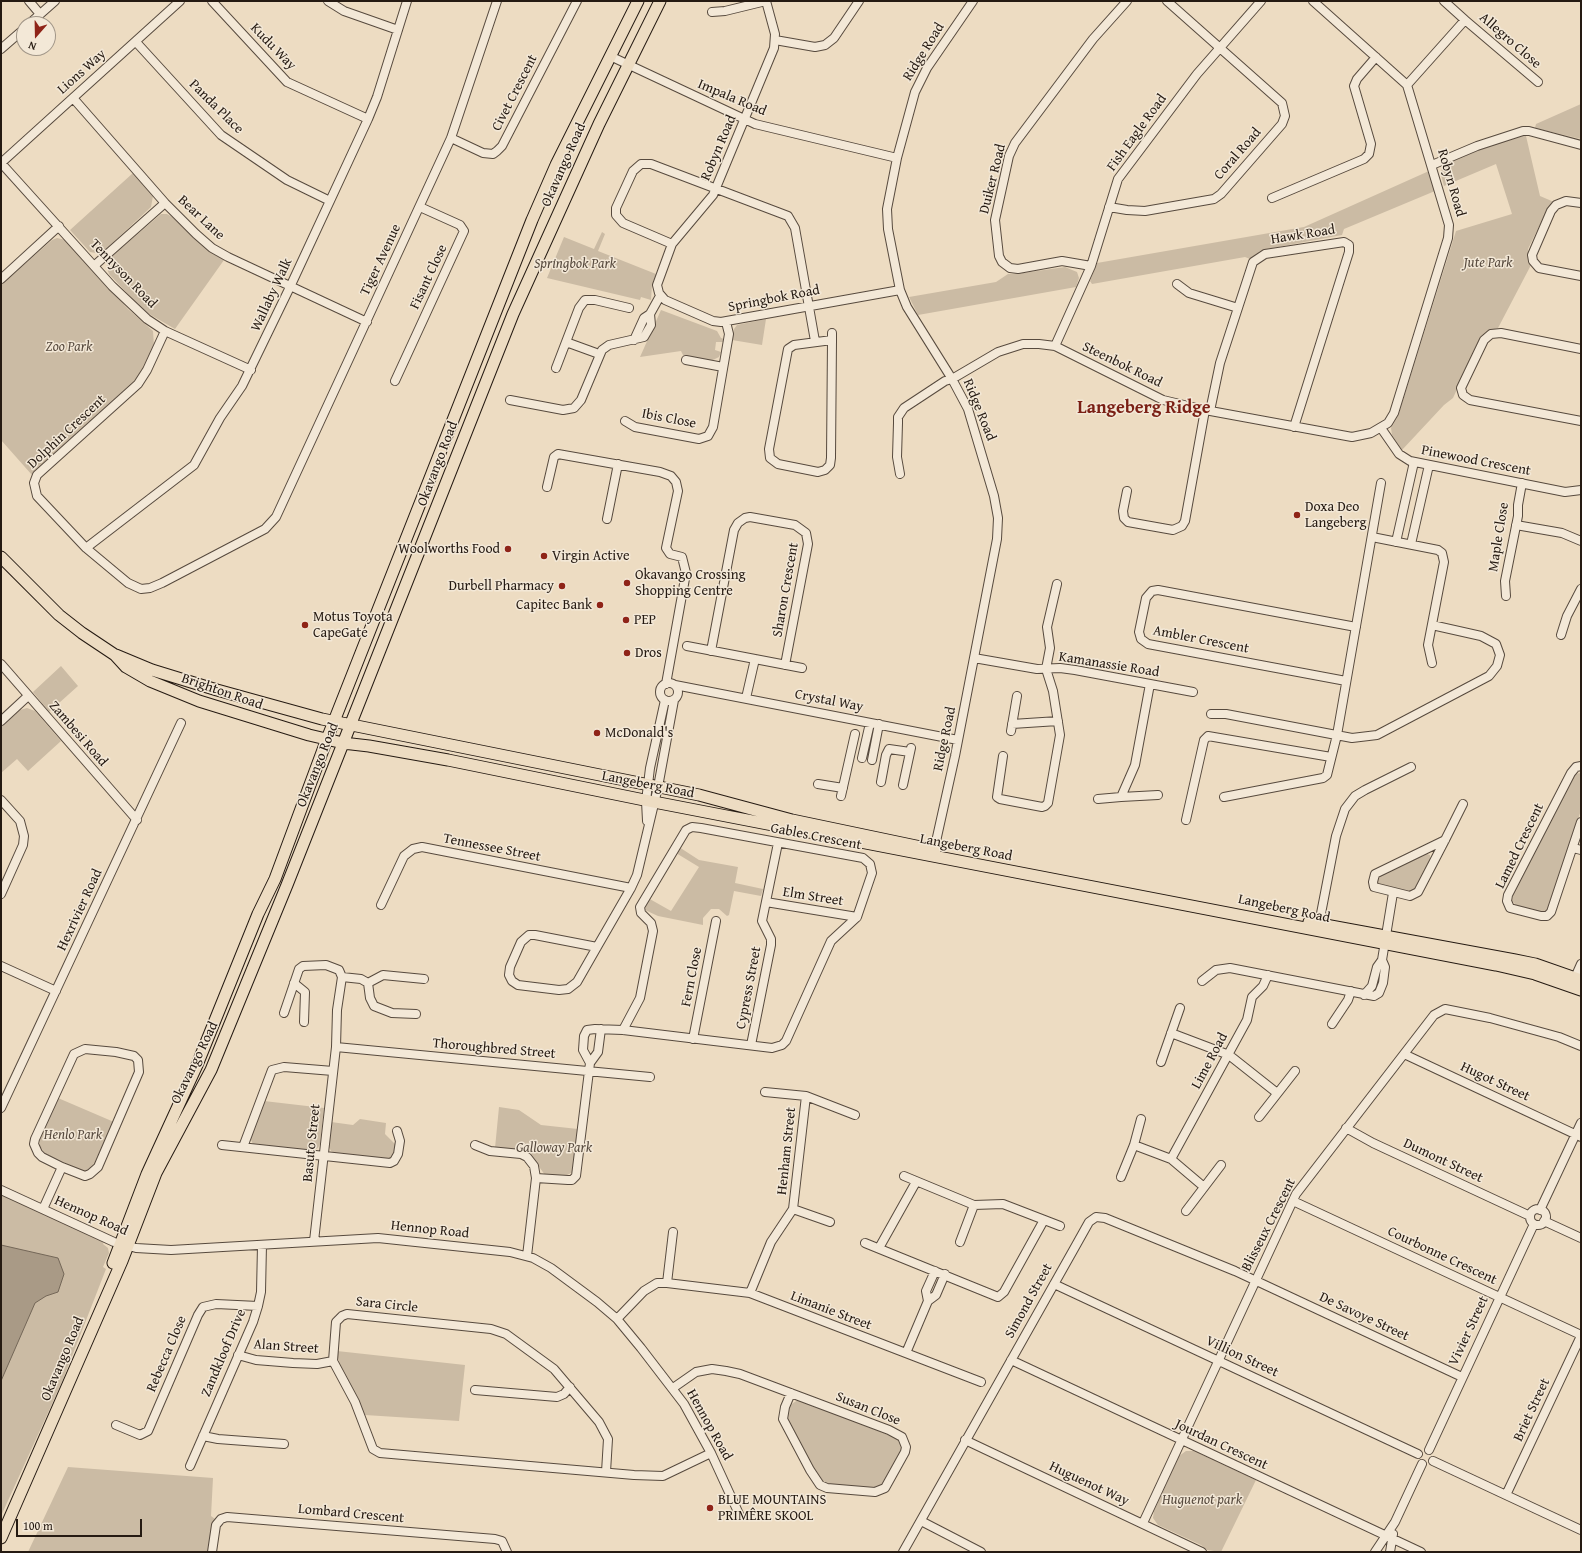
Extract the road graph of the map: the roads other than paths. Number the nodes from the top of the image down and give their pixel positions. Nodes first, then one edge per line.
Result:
1 (29, 1) edge
2 (55, 1) edge
3 (180, 1) edge
4 (212, 1) edge
5 (328, 1) edge
6 (407, 1) edge
7 (497, 1) edge
8 (577, 1) edge
9 (638, 1) edge
10 (660, 1) edge
11 (766, 1) edge
12 (859, 1) edge
13 (974, 1) edge
14 (1127, 1) edge
15 (1167, 1) edge
16 (1261, 1) edge
17 (1313, 1) edge
18 (1444, 1) edge
19 (712, 12) dead end
20 (40, 14) joint
21 (1465, 20) junction
22 (398, 30) junction
23 (16, 36) edge
24 (775, 40) junction
25 (136, 42) junction
26 (1220, 48) junction
27 (1, 49) edge
28 (610, 56) junction
29 (1376, 57) junction
30 (629, 65) junction
31 (1538, 82) dead end
32 (1407, 84) junction
33 (73, 98) junction
34 (368, 119) junction
35 (744, 120) junction
36 (451, 138) junction
37 (1581, 144) edge
38 (897, 158) junction
39 (1, 163) edge
40 (1432, 165) junction
41 (716, 188) junction
42 (1272, 198) dead end
43 (330, 201) junction
44 (165, 202) junction
45 (1581, 203) edge
46 (420, 207) junction
47 (1108, 207) junction
48 (59, 226) junction
49 (672, 244) junction
50 (95, 265) junction
51 (1091, 266) junction
52 (1581, 276) edge
53 (1, 279) edge
54 (1176, 284) dead end
55 (290, 287) junction
56 (900, 290) junction
57 (660, 295) junction
58 (810, 306) junction
59 (629, 308) dead end
60 (1238, 308) junction
61 (367, 322) junction
62 (726, 322) junction
63 (166, 331) junction
64 (815, 341) junction
65 (566, 342) junction
66 (1055, 346) junction
67 (1581, 349) edge
68 (599, 354) junction
69 (686, 360) dead end
70 (723, 367) junction
71 (556, 368) dead end
72 (251, 370) junction
73 (952, 379) junction
74 (395, 381) dead end
75 (510, 400) dead end
76 (1208, 411) junction
77 (625, 421) dead end
78 (1581, 422) edge
79 (1294, 427) junction
80 (1381, 428) junction
81 (1414, 462) junction
82 (618, 464) junction
83 (1429, 465) junction
84 (900, 474) dead end
85 (1381, 483) dead end
86 (1522, 483) junction
87 (547, 487) dead end
88 (1581, 490) edge
89 (1127, 491) dead end
90 (607, 518) dead end
91 (272, 523) joint
92 (1516, 525) junction
93 (1372, 537) junction
94 (1581, 541) edge
95 (1396, 542) junction
96 (1411, 544) junction
97 (86, 548) junction
98 (1, 557) edge
99 (1057, 584) dead end
100 (1581, 588) edge
101 (1506, 596) dead end
102 (1432, 625) junction
103 (1356, 627) junction
104 (1561, 635) dead end
105 (687, 646) dead end
106 (711, 651) junction
107 (115, 655) junction
108 (974, 658) junction
109 (755, 659) junction
110 (1432, 663) dead end
111 (1, 664) edge
112 (785, 665) junction
113 (802, 668) dead end
114 (1046, 669) junction
115 (1346, 681) junction
116 (1150, 684) junction
117 (673, 689) junction
118 (1193, 692) dead end
119 (28, 696) junction
120 (1017, 696) dead end
121 (746, 698) junction
122 (664, 700) junction
123 (1211, 714) dead end
124 (1, 721) edge
125 (1058, 721) junction
126 (334, 722) junction
127 (181, 723) dead end
128 (870, 723) junction
129 (879, 724) junction
130 (350, 726) junction
131 (855, 734) dead end
132 (1337, 735) junction
133 (867, 738) junction
134 (327, 740) junction
135 (876, 740) junction
136 (958, 740) junction
137 (342, 743) junction
138 (850, 756) junction
139 (1004, 756) dead end
140 (1331, 757) junction
141 (862, 758) junction
142 (872, 760) junction
143 (885, 762) junction
144 (1581, 766) edge
145 (1411, 767) dead end
146 (881, 782) dead end
147 (818, 784) dead end
148 (903, 785) dead end
149 (653, 786) junction
150 (1158, 795) dead end
151 (1121, 797) junction
152 (1224, 797) dead end
153 (1098, 799) dead end
154 (1, 800) edge
155 (650, 802) junction
156 (1463, 804) dead end
157 (137, 820) junction
158 (1186, 820) dead end
159 (1581, 822) edge
160 (1444, 840) junction
161 (778, 843) junction
162 (1577, 849) edge
163 (934, 853) junction
164 (631, 888) junction
165 (1393, 893) junction
166 (1, 894) edge
167 (766, 902) junction
168 (381, 905) dead end
169 (857, 917) junction
170 (716, 921) dead end
171 (1318, 928) junction
172 (1385, 940) junction
173 (597, 947) junction
174 (1382, 960) junction
175 (1581, 964) edge
176 (1, 966) edge
177 (1268, 975) junction
178 (342, 977) junction
179 (424, 979) dead end
180 (1202, 981) dead end
181 (1374, 981) junction
182 (294, 983) junction
183 (368, 983) junction
184 (1383, 983) junction
185 (1578, 984) edge
186 (56, 991) junction
187 (1351, 991) junction
188 (1364, 995) junction
189 (1180, 1008) dead end
190 (284, 1012) dead end
191 (416, 1014) dead end
192 (304, 1022) dead end
193 (1332, 1024) dead end
194 (601, 1029) junction
195 (623, 1030) junction
196 (1171, 1033) junction
197 (693, 1039) junction
198 (751, 1045) junction
199 (1581, 1046) edge
200 (336, 1047) junction
201 (1404, 1054) junction
202 (1229, 1055) junction
203 (1161, 1062) dead end
204 (590, 1067) junction
205 (333, 1071) junction
206 (1295, 1071) dead end
207 (650, 1078) dead end
208 (765, 1092) dead end
209 (1277, 1093) junction
210 (806, 1096) junction
211 (1, 1108) edge
212 (854, 1115) dead end
213 (1259, 1117) dead end
214 (1141, 1119) dead end
215 (1581, 1123) edge
216 (1346, 1128) junction
217 (397, 1131) dead end
218 (1578, 1136) edge
219 (475, 1145) dead end
220 (222, 1146) dead end
221 (1134, 1146) junction
222 (243, 1147) junction
223 (323, 1156) junction
224 (1172, 1159) junction
225 (1221, 1165) dead end
226 (62, 1166) junction
227 (904, 1176) dead end
228 (1121, 1177) dead end
229 (536, 1178) junction
230 (916, 1182) junction
231 (1204, 1187) junction
232 (1, 1190) edge
233 (1293, 1201) junction
234 (974, 1206) junction
235 (43, 1209) junction
236 (794, 1209) junction
237 (1186, 1210) dead end
238 (1540, 1210) junction
239 (1530, 1216) junction
240 (1044, 1220) junction
241 (1544, 1221) junction
242 (830, 1222) dead end
243 (1534, 1224) junction
244 (1060, 1226) dead end
245 (673, 1232) dead end
246 (1581, 1238) edge
247 (314, 1241) junction
248 (960, 1242) dead end
249 (865, 1243) dead end
250 (124, 1245) junction
251 (262, 1245) junction
252 (879, 1248) junction
253 (527, 1256) junction
254 (935, 1270) junction
255 (945, 1274) junction
256 (1256, 1281) junction
257 (667, 1283) junction
258 (1054, 1284) junction
259 (750, 1293) junction
260 (1500, 1297) junction
261 (928, 1301) junction
262 (258, 1306) junction
263 (616, 1319) junction
264 (1581, 1336) edge
265 (906, 1353) junction
266 (238, 1355) junction
267 (1010, 1360) junction
268 (1219, 1360) junction
269 (333, 1361) junction
270 (1462, 1377) junction
271 (981, 1382) dead end
272 (570, 1387) junction
273 (673, 1388) junction
274 (475, 1390) dead end
275 (791, 1394) junction
276 (116, 1425) dead end
277 (203, 1436) junction
278 (965, 1440) junction
279 (1181, 1440) junction
280 (284, 1444) dead end
281 (1428, 1450) junction
282 (711, 1453) junction
283 (1418, 1454) junction
284 (1433, 1461) junction
285 (1422, 1464) junction
286 (190, 1466) dead end
287 (606, 1472) junction
288 (1506, 1494) junction
289 (739, 1514) dead end
290 (921, 1521) junction
291 (1143, 1523) junction
292 (1, 1527) edge
293 (1581, 1530) edge
294 (1389, 1537) junction
295 (1, 1538) edge
296 (212, 1552) edge
297 (507, 1552) edge
298 (903, 1552) edge
299 (982, 1552) edge
300 (1202, 1552) edge
301 (1375, 1552) edge
302 (1390, 1552) edge
303 (1421, 1552) edge

1 - 20 street
2 - 20 street
3 - 25 street, Lions Way
4 - 34 street, Kudu Way
5 - 22 street
6 - 22 street, Wallaby Walk
7 - 36 street, Tiger Avenue
8 - 36 street, Civet Crescent
9 - 28 main road, Okavango Road
10 - 30 main road, Okavango Road
11 - 19 street
11 - 24 street, Robyn Road
12 - 24 street
13 - 38 street, Ridge Road
14 - 51 street, Duiker Road
15 - 26 street
16 - 26 street, Fish Eagle Road
17 - 29 street
18 - 21 street, Allegro Close
21 - 31 street, Allegro Close
21 - 32 street
22 - 34 street, Wallaby Walk
23 - 27 street
24 - 35 street, Robyn Road
25 - 33 street, Lions Way
25 - 43 street, Panda Place
26 - 47 street, Fish Eagle Road
26 - 47 street, Coral Road
28 - 30 street, Impala Road
28 - 126 main road, Okavango Road
29 - 32 street
29 - 42 street
30 - 35 street, Impala Road
30 - 130 main road, Okavango Road
32 - 40 street, Robyn Road
33 - 39 street, Lions Way
33 - 44 street, Bear Lane
34 - 43 street, Wallaby Walk
35 - 38 street, Impala Road
35 - 41 street, Robyn Road
36 - 46 street, Tiger Avenue
37 - 40 street
38 - 56 street, Ridge Road
39 - 48 street, Tennyson Road
40 - 80 street, Robyn Road
41 - 49 street, Robyn Road
41 - 49 street
41 - 58 street
43 - 55 street, Wallaby Walk
44 - 50 street
44 - 55 street, Bear Lane
45 - 52 street
46 - 61 street, Tiger Avenue
46 - 74 street, Fisant Close
47 - 51 street, Fish Eagle Road
48 - 50 street, Tennyson Road
48 - 53 street
49 - 57 street, Robyn Road
50 - 63 street, Tennyson Road
51 - 66 street, Fish Eagle Road
54 - 60 street
55 - 61 street, Bear Lane
55 - 72 street, Wallaby Walk
56 - 58 street, Springbok Road
56 - 73 street, Ridge Road
57 - 62 street, Springbok Road
57 - 68 street
58 - 62 street, Springbok Road
58 - 64 street
59 - 65 street
60 - 76 street, Hawk Road
60 - 79 street, Hawk Road
61 - 91 street, Tiger Avenue
62 - 70 street, Ibis Close
63 - 72 street, Tennyson Road
63 - 97 street, Dolphin Crescent
64 - 64 street
65 - 68 street
65 - 71 street
66 - 73 street, Steenbok Road
66 - 76 street, Steenbok Road
67 - 78 street
68 - 75 street
69 - 70 street
70 - 77 street, Ibis Close
72 - 97 street, Wallaby Walk
73 - 84 street, Steenbok Road
73 - 108 street, Ridge Road
76 - 79 street, Steenbok Road
76 - 89 street, Hawk Road
79 - 80 street, Steenbok Road
80 - 81 street, Pinewood Crescent
81 - 83 street, Pinewood Crescent
81 - 95 street
82 - 87 street
82 - 90 street
82 - 117 street
83 - 86 street, Pinewood Crescent
83 - 96 street
85 - 93 street
86 - 88 street, Pinewood Crescent
86 - 92 street, Maple Close
91 - 97 street, Dolphin Crescent
92 - 94 street
92 - 101 street, Maple Close
93 - 95 street
93 - 103 street
95 - 96 street
96 - 102 street
98 - 107 main road, Brighton Road
99 - 114 street
100 - 104 street
102 - 110 street
102 - 132 street
103 - 115 street
103 - 115 street, Ambler Crescent
105 - 106 street
106 - 109 street
106 - 112 street, Sharon Crescent
107 - 126 main road, Brighton Road
107 - 134 main road, Brighton Road
108 - 114 street, Kamanassie Road
108 - 136 street, Ridge Road
109 - 112 street
109 - 121 street
111 - 119 street, Zambesi Road
112 - 113 street
114 - 116 street, Kamanassie Road
114 - 125 street
115 - 132 street
116 - 118 street, Kamanassie Road
116 - 151 street
117 - 121 street, Crystal Way
117 - 122 street, Crystal Way
117 - 122 street
117 - 149 street
119 - 124 street
119 - 157 street, Zambesi Road
120 - 125 street
121 - 128 street, Crystal Way
122 - 149 street
123 - 132 street
125 - 139 street
126 - 130 main road, Brighton Road
126 - 134 main road, Okavango Road
127 - 157 street, Hexrivier Road
128 - 129 street, Crystal Way
128 - 133 street
129 - 135 street
129 - 136 street, Crystal Way
130 - 137 main road, Okavango Road
130 - 149 main road, Langeberg Road
131 - 138 street
132 - 140 street
133 - 135 street
133 - 141 street
134 - 137 main road, Brighton Road
134 - 250 main road, Okavango Road
135 - 142 street
136 - 163 street, Ridge Road
137 - 155 main road, Langeberg Road
137 - 250 main road, Okavango Road
138 - 141 street
138 - 147 street
140 - 152 street
140 - 158 street
141 - 142 street
142 - 143 street
143 - 146 street
143 - 148 street
144 - 162 street, Lamed Crescent
145 - 171 street
149 - 155 street
149 - 163 main road, Langeberg Road
150 - 151 street
151 - 153 street
154 - 166 street
155 - 163 main road, Langeberg Road
155 - 164 street
156 - 160 street
157 - 186 street, Hexrivier Road
159 - 162 street, Lamed Crescent
160 - 165 street
160 - 165 street
161 - 167 street, Cypress Street
161 - 169 street, Gables Crescent
161 - 195 street, Gables Crescent
163 - 171 main road, Langeberg Road
164 - 168 street, Tennessee Street
164 - 173 street
165 - 172 street
167 - 169 street, Elm Street
167 - 198 street, Cypress Street
169 - 198 street, Gables Crescent
170 - 197 street, Fern Close
171 - 172 main road, Langeberg Road
172 - 174 street
172 - 185 main road, Langeberg Road
173 - 173 street
174 - 181 street
174 - 184 street
175 - 185 street
176 - 186 street
177 - 180 street
177 - 187 street
177 - 202 street, Lime Road
178 - 182 street
178 - 183 street
178 - 200 street, Basuto Street
179 - 183 street
181 - 184 street
181 - 188 street
182 - 190 street
182 - 192 street
183 - 191 street
184 - 188 street
186 - 211 street, Hexrivier Road
187 - 188 street
187 - 193 street
189 - 196 street
194 - 195 street, Gables Crescent
194 - 204 street
194 - 204 street, Gables Crescent
195 - 197 street, Gables Crescent
196 - 202 street
196 - 203 street
197 - 198 street, Gables Crescent
199 - 201 street, Blisseux Crescent
200 - 204 street, Thoroughbred Street
200 - 205 street, Basuto Street
201 - 216 street, Blisseux Crescent
201 - 218 street, Hugot Street
202 - 209 street
202 - 224 street, Lime Road
204 - 207 street, Thoroughbred Street
204 - 229 street
205 - 222 street
205 - 223 street, Basuto Street
206 - 209 street
208 - 210 street
209 - 213 street
210 - 212 street
210 - 236 street, Henham Street
214 - 221 street
215 - 218 street
216 - 233 street, Blisseux Crescent
216 - 239 street, Dumont Street
217 - 223 street
218 - 238 street
219 - 229 street
220 - 222 street
221 - 224 street
221 - 228 street
222 - 223 street
223 - 247 street, Basuto Street
224 - 231 street
225 - 231 street
226 - 226 street
226 - 235 street
227 - 230 street
229 - 253 street
230 - 234 street
230 - 252 street
231 - 237 street
232 - 235 street, Hennop Road
233 - 256 street, Blisseux Crescent
233 - 260 street, Courbonne Crescent
234 - 240 street
234 - 248 street
235 - 250 street, Hennop Road
236 - 242 street, Henham Street
236 - 259 street, Henham Street
238 - 239 street
238 - 241 street
239 - 243 street
240 - 244 street
240 - 255 street
241 - 243 street
241 - 246 street
243 - 260 street, Vivier Street
245 - 257 street
247 - 251 street, Hennop Road
247 - 253 street, Hennop Road
249 - 252 street
250 - 251 street, Hennop Road
250 - 292 main road, Okavango Road
250 - 295 main road, Okavango Road
251 - 262 street, Zandkloof Drive
252 - 254 street
253 - 263 street, Hennop Road
254 - 255 street
254 - 261 street
255 - 261 street
256 - 258 street, Simond Street
256 - 268 street, Blisseux Crescent
256 - 270 street, De Savoye Street
257 - 259 street, Limanie Street
257 - 263 street, Limanie Street
258 - 267 street, Simond Street
258 - 268 street, Villion Street
259 - 265 street, Limanie Street
260 - 264 street, Courbonne Crescent
260 - 270 street, Vivier Street
261 - 265 street
262 - 266 street, Zandkloof Drive
262 - 276 street, Rebecca Close
263 - 273 street, Hennop Road
264 - 288 street, Briet Street
265 - 271 street, Limanie Street
266 - 269 street, Alan Street
266 - 277 street, Zandkloof Drive
267 - 278 street, Simond Street
267 - 279 street, Jourdan Crescent
268 - 279 street, Blisseux Crescent
268 - 283 street, Villion Street
269 - 272 street, Sara Circle
269 - 287 street
270 - 281 street, Vivier Street
272 - 274 street
272 - 287 street, Sara Circle
273 - 275 street, Susan Close
273 - 282 street, Hennop Road
275 - 275 street, Susan Close
277 - 280 street
277 - 286 street, Zandkloof Drive
278 - 290 street, Simond Street
278 - 291 street, Huguenot Way
279 - 291 street, Blisseux Crescent
279 - 294 street, Jourdan Crescent
281 - 283 street
281 - 284 street
282 - 287 street
282 - 289 street, Hennop Road
283 - 285 street
284 - 285 street
284 - 288 street
285 - 294 street
288 - 293 street
290 - 298 street, Simond Street
290 - 299 street
291 - 300 street, Huguenot Way
294 - 301 street
294 - 302 street
294 - 303 street, Jourdan Crescent
296 - 297 street, Lombard Crescent

